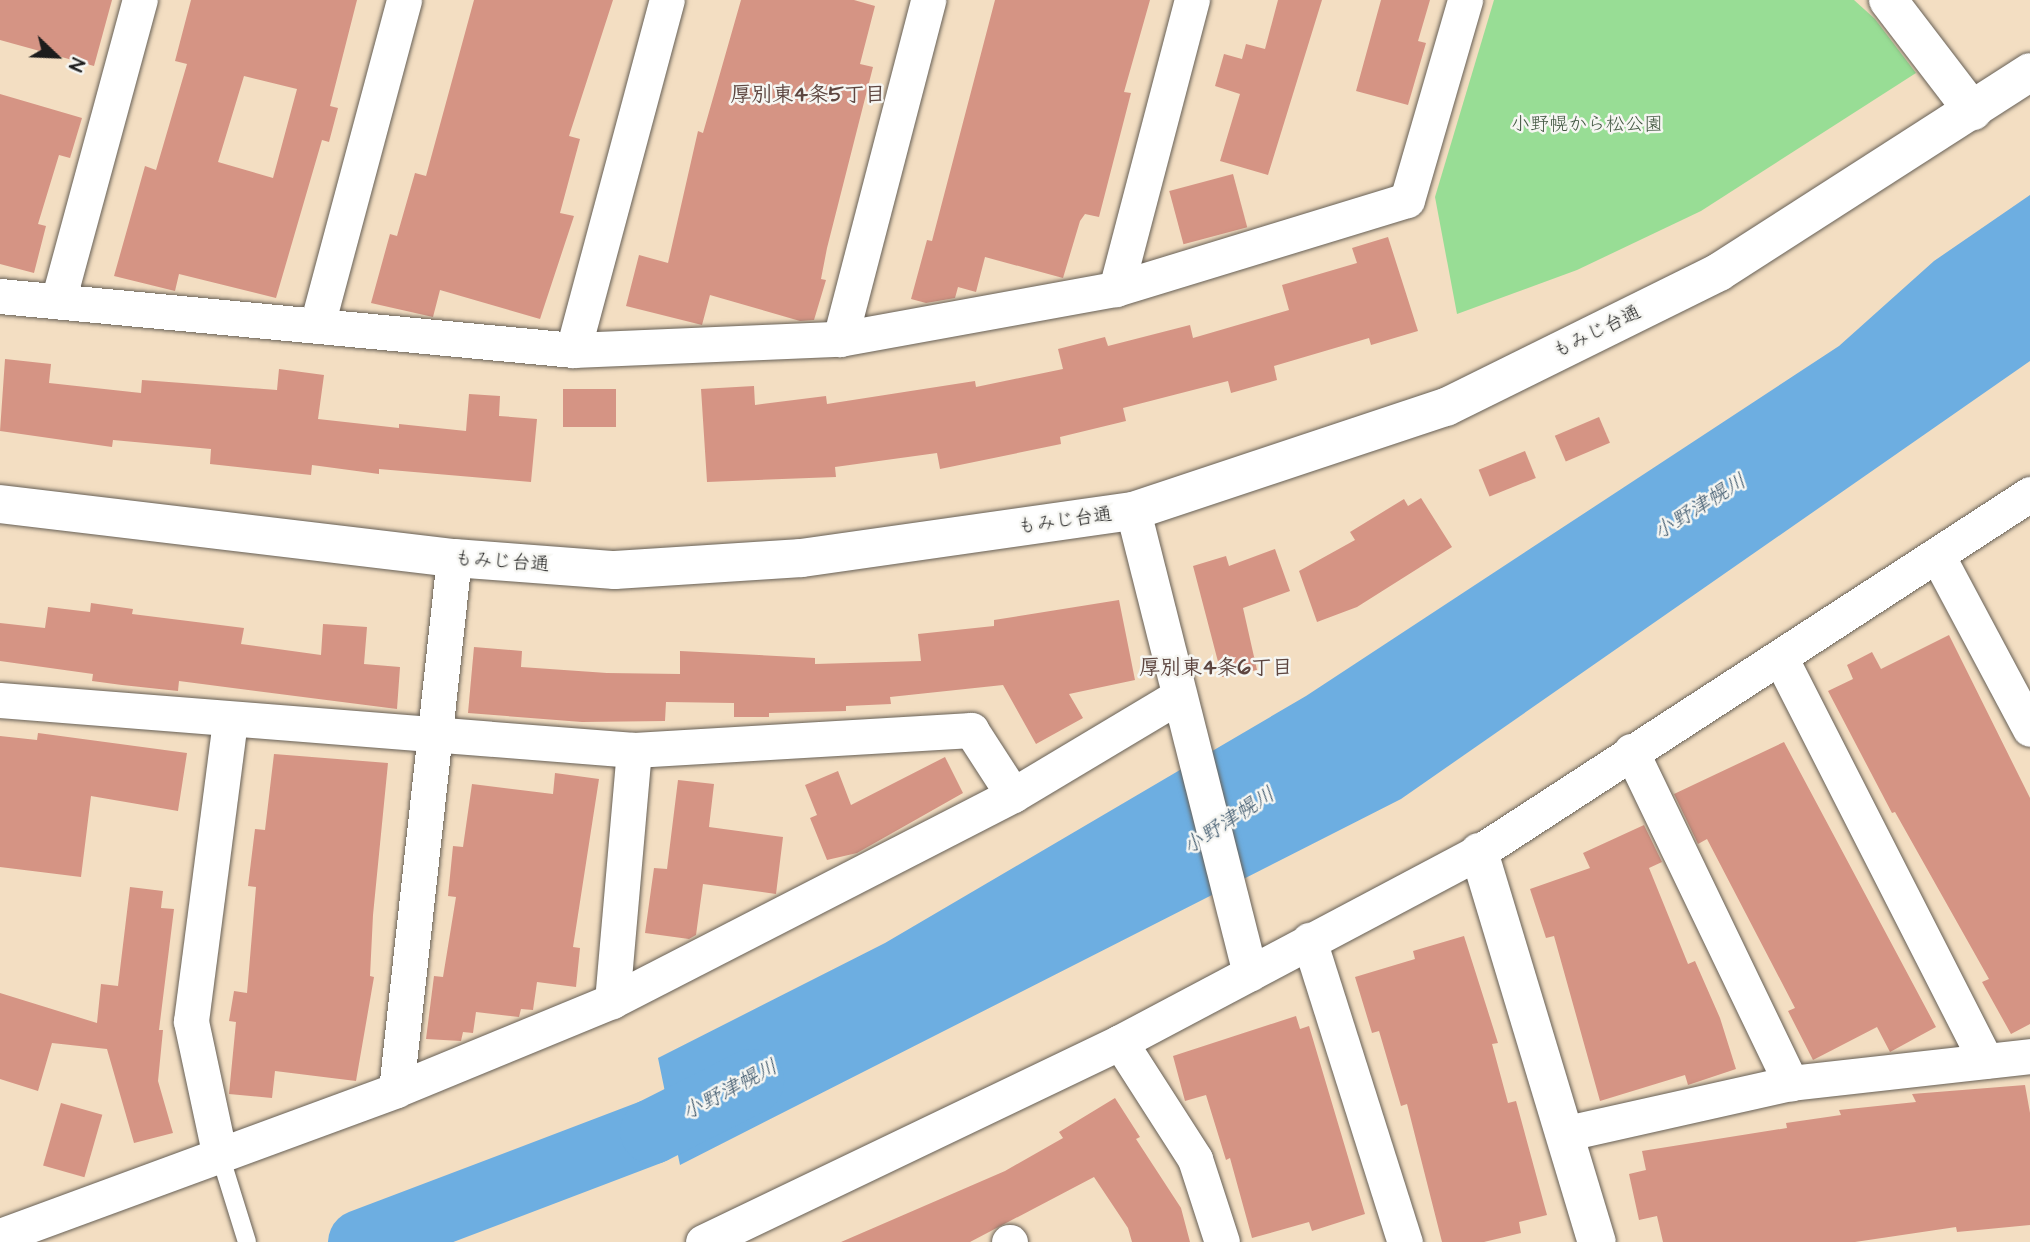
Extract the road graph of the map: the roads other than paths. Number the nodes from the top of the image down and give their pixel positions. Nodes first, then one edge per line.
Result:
1 (140, 0) edge
2 (404, 0) edge
3 (667, 0) edge
4 (928, 0) edge
5 (1192, 0) edge
6 (1465, 0) edge
7 (1888, 0) edge
8 (2030, 72) edge
9 (1973, 111) junction
10 (1116, 289) junction
11 (0, 296) edge
12 (58, 301) junction
13 (317, 324) junction
14 (840, 339) junction
15 (573, 350) junction
16 (2030, 494) edge
17 (0, 504) edge
18 (1133, 511) junction
19 (1937, 555) junction
20 (454, 558) junction
21 (1781, 659) junction
22 (1177, 697) junction
23 (0, 700) edge
24 (230, 720) junction
25 (2030, 729) edge
26 (434, 734) junction
27 (634, 750) junction
28 (1631, 751) junction
29 (1013, 795) junction
30 (1479, 852) junction
31 (1309, 940) junction
32 (1250, 973) junction
33 (612, 1001) junction
34 (1120, 1042) junction
35 (2030, 1056) edge
36 (1986, 1061) junction
37 (1791, 1083) junction
38 (396, 1090) junction
39 (1567, 1133) junction
40 (219, 1152) junction
41 (0, 1236) edge
42 (247, 1242) edge
43 (703, 1242) edge
44 (1222, 1242) edge
45 (1405, 1242) edge
46 (1597, 1242) edge

1 - 12 street
2 - 13 street
3 - 15 street
4 - 14 street
5 - 10 street
6 - 10 street
7 - 9 street
8 - 9 street, もみじ台通
9 - 18 street, もみじ台通
10 - 14 street
11 - 12 street
12 - 13 street
13 - 15 street
14 - 15 street
16 - 19 street
17 - 20 street, もみじ台通
18 - 20 street, もみじ台通
18 - 22 street
19 - 21 street
19 - 25 street
20 - 26 street
21 - 28 street
21 - 36 street
22 - 29 street
22 - 32 street
23 - 24 street
24 - 26 street
24 - 40 street
26 - 27 street
26 - 38 street
27 - 29 street
27 - 33 street
28 - 30 street
28 - 37 street
29 - 33 street
30 - 31 street
30 - 39 street
31 - 32 street
31 - 45 street
32 - 34 street
33 - 38 street
34 - 43 street
34 - 44 street
35 - 36 street
36 - 37 street
37 - 39 street
38 - 40 street
39 - 46 street
40 - 41 street
40 - 42 lane

